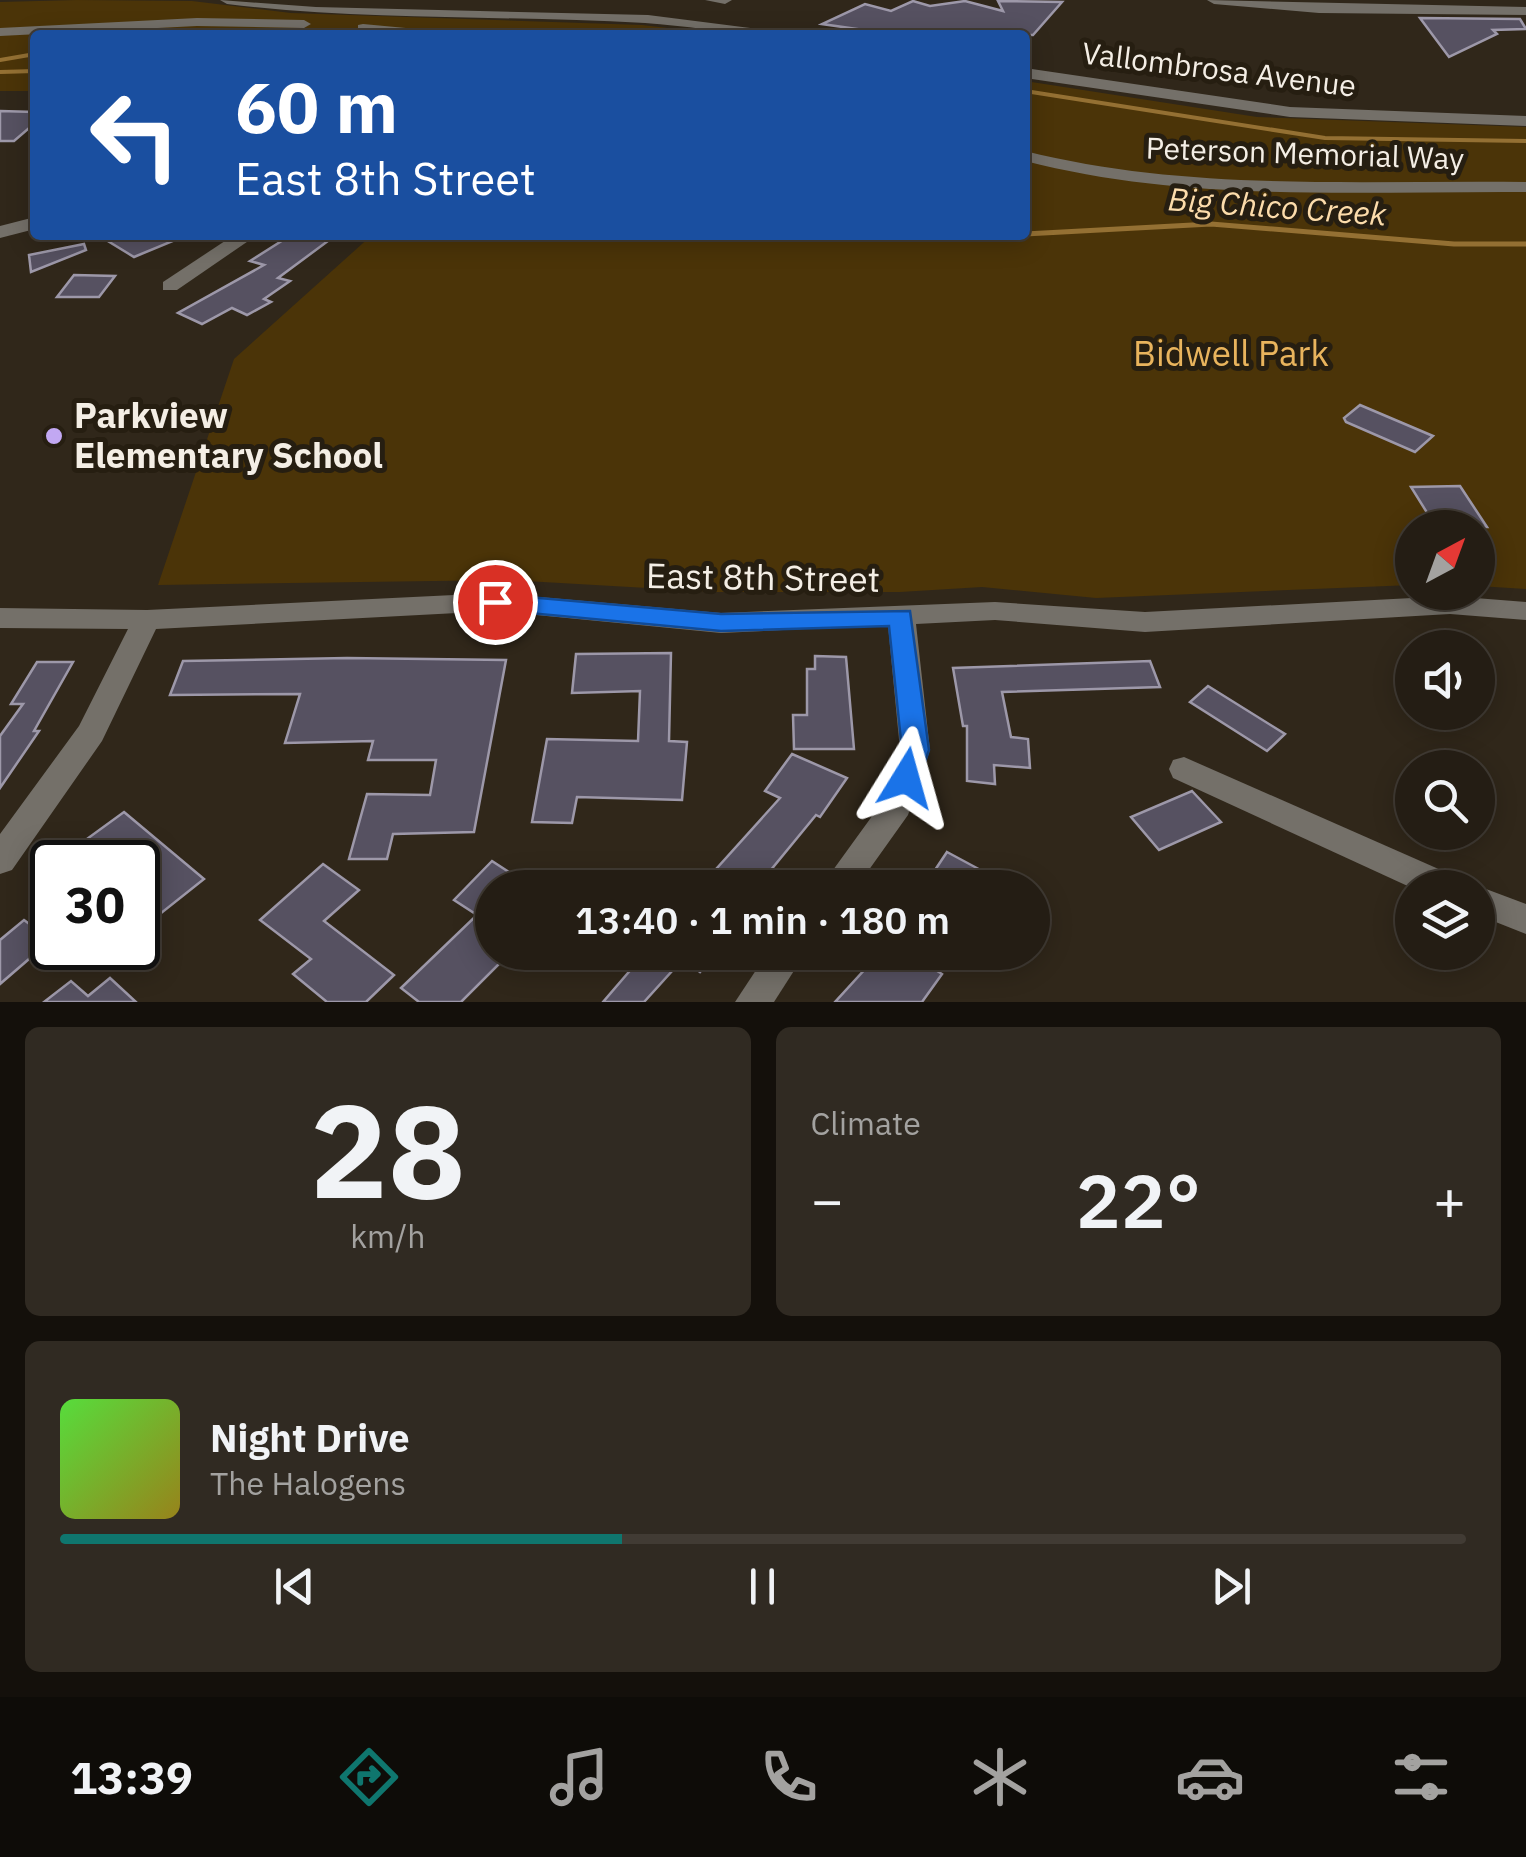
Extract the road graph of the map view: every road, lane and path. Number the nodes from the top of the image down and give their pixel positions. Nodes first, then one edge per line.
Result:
1 (228, 0) edge
2 (712, 0) edge
3 (725, 0) edge
4 (1214, 0) edge
5 (1526, 11) edge
6 (697, 24) junction
7 (30, 30) edge
8 (39, 30) edge
9 (379, 30) edge
10 (739, 30) edge
11 (0, 32) edge
12 (1030, 74) edge
13 (1526, 121) edge
14 (1030, 157) edge
15 (1526, 187) edge
16 (30, 224) edge
17 (0, 232) edge
18 (239, 240) edge
19 (170, 286) dead end
20 (1526, 611) edge
21 (901, 617) junction
22 (0, 618) edge
23 (147, 620) junction
24 (1184, 768) dead end
25 (0, 860) edge
26 (850, 870) edge
27 (1408, 870) edge
28 (1495, 907) edge
29 (1526, 919) edge
30 (776, 970) edge
31 (753, 1002) edge

1 - 6 street
2 - 3 street
2 - 6 street
4 - 5 street
6 - 10 street
7 - 11 street
8 - 9 street
12 - 13 street, Vallombrosa Avenue
14 - 15 street, Peterson Memorial Way
16 - 17 street
18 - 19 street
20 - 21 street, East 8th Street
21 - 23 street, East 8th Street
21 - 26 street
22 - 23 street, East 8th Street
23 - 25 street
24 - 27 street
28 - 29 street
30 - 31 street

